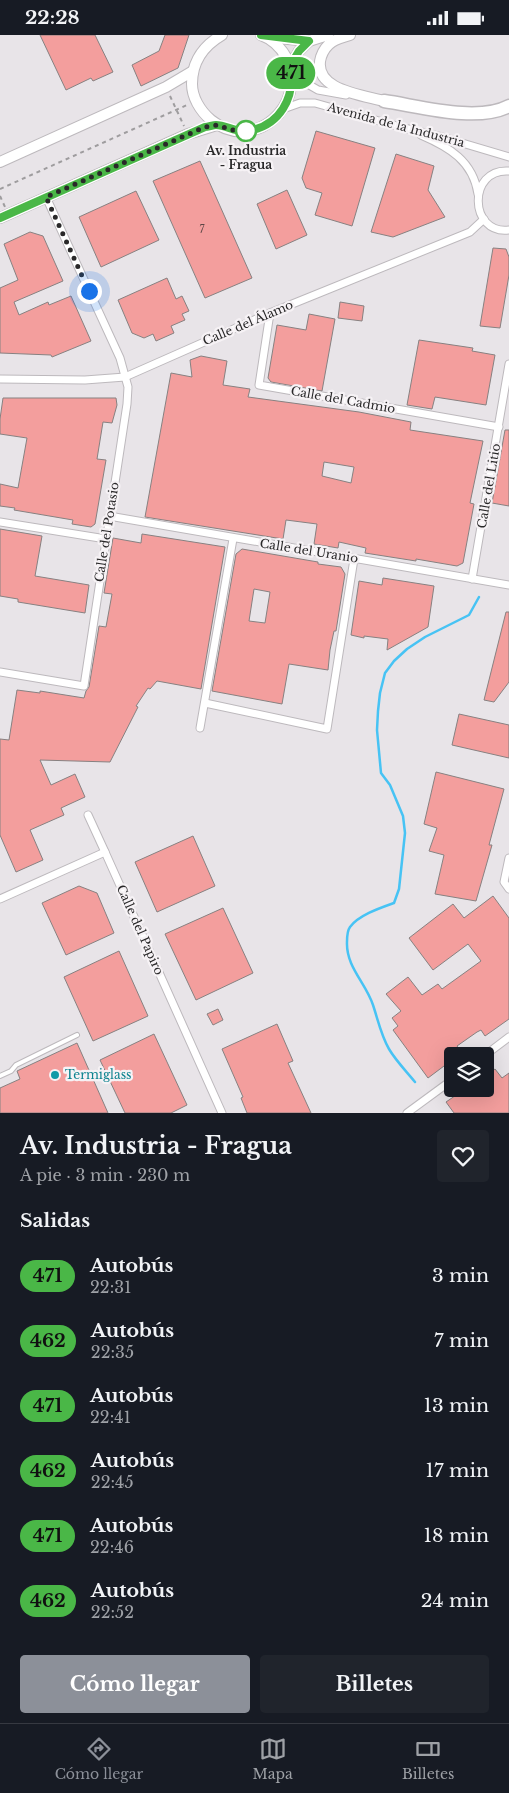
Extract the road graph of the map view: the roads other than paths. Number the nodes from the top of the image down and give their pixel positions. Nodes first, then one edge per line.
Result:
1 (222, 35) edge
2 (328, 35) edge
3 (350, 35) edge
4 (263, 36) edge
5 (210, 39) edge
6 (309, 41) junction
7 (291, 70) junction
8 (193, 71) junction
9 (384, 101) junction
10 (509, 106) edge
11 (283, 109) junction
12 (217, 125) junction
13 (404, 128) junction
14 (509, 157) edge
15 (0, 162) edge
16 (509, 171) edge
17 (478, 194) junction
18 (46, 197) junction
19 (0, 218) edge
20 (484, 219) junction
21 (509, 230) edge
22 (270, 313) junction
23 (509, 364) edge
24 (125, 377) junction
25 (0, 379) edge
26 (499, 427) junction
27 (109, 516) junction
28 (0, 522) edge
29 (106, 539) junction
30 (233, 539) junction
31 (354, 559) junction
32 (472, 579) junction
33 (509, 585) edge
34 (0, 672) edge
35 (205, 703) junction
36 (200, 728) dead end
37 (88, 815) dead end
38 (104, 852) junction
39 (509, 857) edge
40 (509, 889) edge
41 (0, 899) edge
42 (77, 1035) dead end
43 (509, 1037) edge
44 (494, 1048) edge
45 (0, 1076) edge
46 (444, 1085) edge
47 (222, 1113) edge
48 (407, 1113) edge

1 - 5 street
2 - 6 street
3 - 9 street
4 - 6 street
4 - 7 street
5 - 8 street
6 - 7 street
7 - 9 street
7 - 11 street
8 - 12 street
8 - 15 street
9 - 10 highway
11 - 12 street
11 - 13 street, Avenida de la Industria
12 - 18 street
13 - 14 street, Avenida de la Industria
13 - 17 street
16 - 17 street
17 - 20 street
18 - 19 street
18 - 24 street, Calle del Potasio
20 - 21 street
20 - 22 street, Calle del Álamo
22 - 24 street, Calle del Álamo
22 - 26 street, Calle del Cadmio
23 - 26 street, Calle del Litio
24 - 25 street, Calle del Álamo
24 - 27 street, Calle del Potasio
26 - 32 street, Calle del Litio
27 - 29 street, Calle del Potasio
27 - 30 street, Calle del Uranio
28 - 29 street
29 - 34 street, Calle del Potasio
30 - 31 street, Calle del Uranio
30 - 35 street
31 - 32 street, Calle del Uranio
31 - 35 street
32 - 33 street, Calle del Uranio
35 - 36 street
37 - 38 street, Calle del Papiro
38 - 41 street
38 - 47 street, Calle del Papiro
39 - 40 street
42 - 45 lane
43 - 44 street
46 - 48 street

